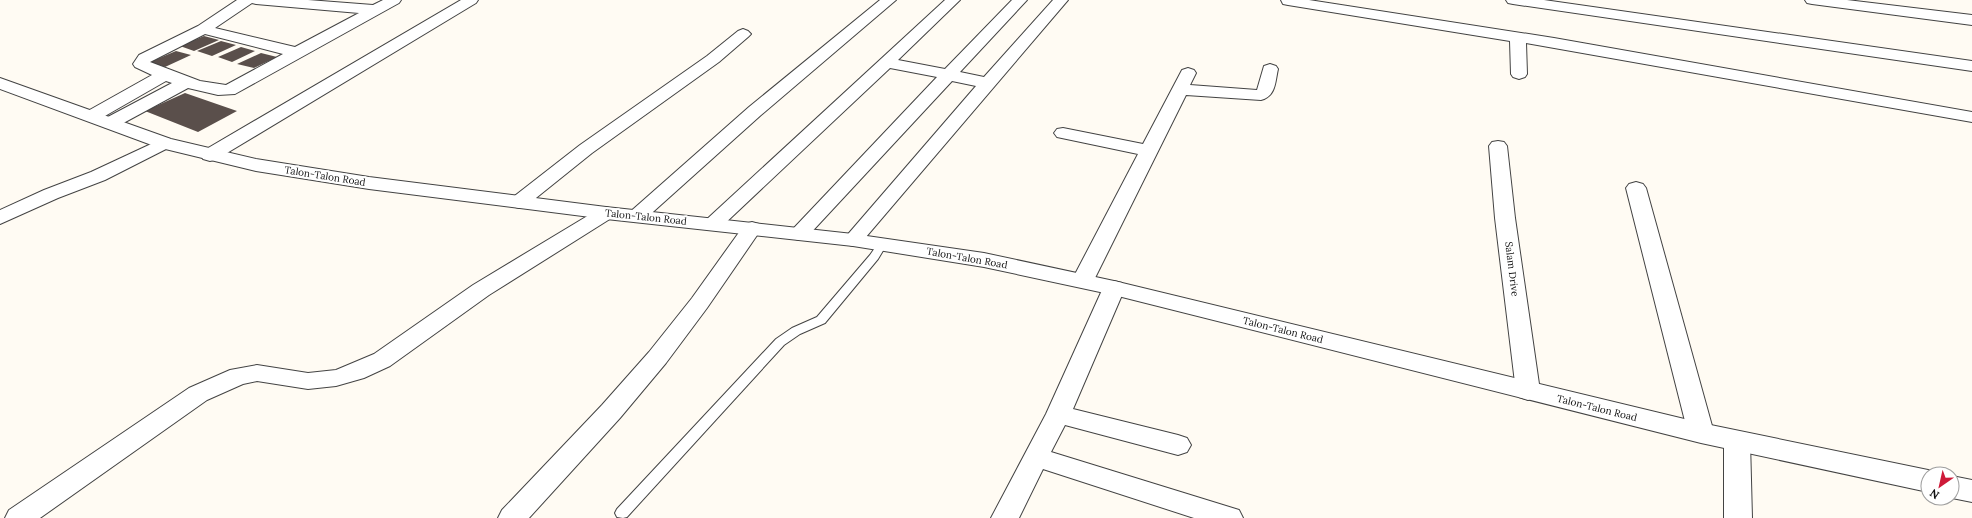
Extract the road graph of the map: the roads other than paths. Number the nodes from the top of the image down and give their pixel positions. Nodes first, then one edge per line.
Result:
1 (247, 0) edge
2 (256, 0) edge
3 (394, 0) edge
4 (471, 0) edge
5 (889, 0) edge
6 (953, 0) edge
7 (1020, 0) edge
8 (1061, 0) edge
9 (1513, 0) edge
10 (1812, 0) edge
11 (1288, 2) dead end
12 (374, 10) junction
13 (1972, 20) edge
14 (203, 29) junction
15 (743, 34) dead end
16 (1518, 37) junction
17 (299, 53) junction
18 (886, 62) junction
19 (1972, 66) edge
20 (1270, 69) dead end
21 (950, 74) junction
22 (1519, 74) dead end
23 (165, 75) junction
24 (187, 82) junction
25 (0, 83) edge
26 (988, 83) junction
27 (1972, 118) edge
28 (101, 119) junction
29 (1063, 132) dead end
30 (164, 142) junction
31 (1498, 146) dead end
32 (1149, 151) junction
33 (210, 155) junction
34 (1636, 188) dead end
35 (519, 202) junction
36 (606, 213) junction
37 (637, 216) junction
38 (0, 218) edge
39 (713, 224) junction
40 (752, 228) junction
41 (799, 234) junction
42 (853, 240) junction
43 (882, 244) junction
44 (1083, 280) junction
45 (1114, 288) junction
46 (1528, 391) junction
47 (1058, 414) junction
48 (1701, 433) junction
49 (1737, 441) junction
50 (1178, 445) dead end
51 (1036, 457) junction
52 (1920, 480) edge
53 (1960, 489) edge
54 (1972, 491) edge
55 (622, 513) dead end
56 (19, 518) edge
57 (512, 518) edge
58 (1005, 518) edge
59 (1229, 518) edge
60 (1738, 518) edge

1 - 14 street
2 - 12 street
3 - 12 street
4 - 33 street
5 - 37 street
6 - 18 street
7 - 21 street
8 - 26 street
9 - 19 street
10 - 13 street
11 - 16 street
12 - 17 street
14 - 17 street
14 - 23 street
15 - 35 street
16 - 22 street
16 - 27 street
17 - 24 street
18 - 21 street
18 - 39 street
20 - 32 street
21 - 26 street
21 - 41 street
23 - 24 street
23 - 28 street
24 - 28 street
25 - 28 street, Talon-Talon Road
26 - 42 street
28 - 30 street, Talon-Talon Road
29 - 32 street
30 - 33 street, Talon-Talon Road
30 - 38 street
31 - 46 street, Salam Drive
32 - 44 street
33 - 35 street, Talon-Talon Road
34 - 48 street
35 - 36 street, Talon-Talon Road
36 - 37 street, Talon-Talon Road
36 - 56 street
37 - 39 street, Talon-Talon Road
39 - 40 street, Talon-Talon Road
40 - 41 street, Talon-Talon Road
40 - 57 street
41 - 42 street, Talon-Talon Road
42 - 43 street, Talon-Talon Road
43 - 44 street, Talon-Talon Road
43 - 55 lane
44 - 45 street, Talon-Talon Road
45 - 46 street, Talon-Talon Road
45 - 47 street
46 - 48 street, Talon-Talon Road
47 - 50 street
47 - 51 street
48 - 49 street, Talon-Talon Road
49 - 52 street, Talon-Talon Road
49 - 60 street
51 - 58 street
51 - 59 street
53 - 54 street

